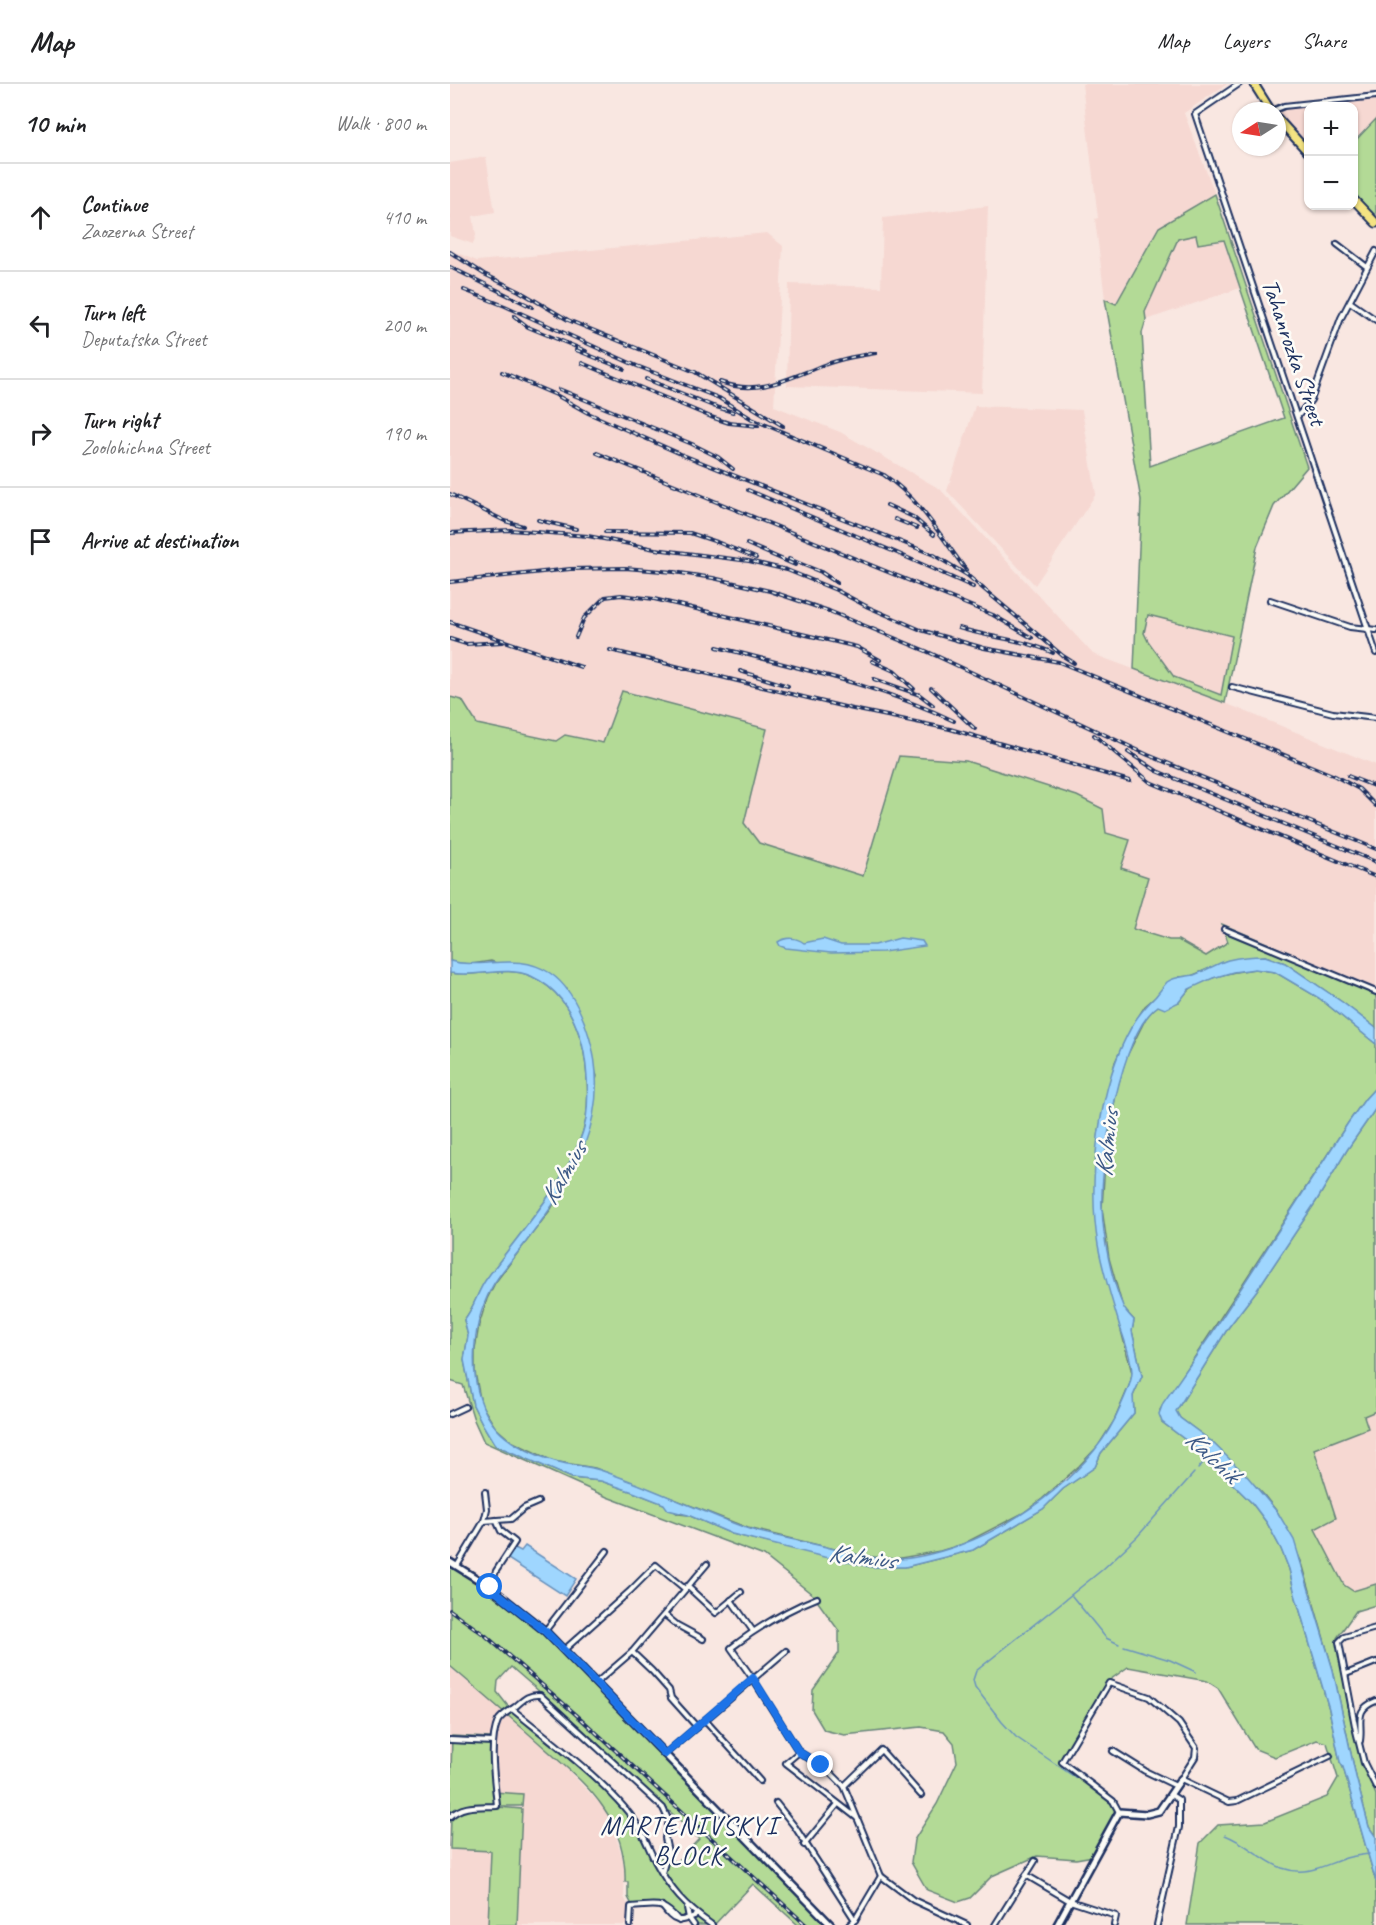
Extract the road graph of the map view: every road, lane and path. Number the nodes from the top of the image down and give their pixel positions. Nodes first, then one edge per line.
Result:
1 (1239, 84) edge
2 (1254, 84) edge
3 (1376, 96) edge
4 (1265, 102) edge
5 (1286, 106) edge
6 (1286, 128) edge
7 (1304, 148) edge
8 (1358, 205) edge
9 (1376, 223) edge
10 (1337, 244) dead end
11 (1376, 251) edge
12 (1367, 267) junction
13 (1350, 303) junction
14 (1376, 320) edge
15 (1297, 417) junction
16 (1270, 600) dead end
17 (1369, 628) junction
18 (1376, 630) edge
19 (1376, 652) edge
20 (1232, 687) dead end
21 (1376, 718) edge
22 (1224, 929) dead end
23 (1376, 992) edge
24 (465, 1407) dead end
25 (450, 1414) edge
26 (485, 1492) dead end
27 (538, 1502) dead end
28 (496, 1520) junction
29 (484, 1521) junction
30 (607, 1551) dead end
31 (450, 1562) edge
32 (707, 1564) dead end
33 (458, 1566) junction
34 (490, 1587) junction
35 (686, 1587) junction
36 (741, 1592) dead end
37 (817, 1598) dead end
38 (731, 1600) junction
39 (665, 1615) junction
40 (1376, 1628) edge
41 (545, 1631) junction
42 (753, 1631) junction
43 (703, 1639) dead end
44 (564, 1650) junction
45 (786, 1650) dead end
46 (632, 1652) junction
47 (1376, 1662) edge
48 (1346, 1674) junction
49 (753, 1678) junction
50 (596, 1683) junction
51 (1376, 1701) edge
52 (512, 1709) junction
53 (705, 1720) junction
54 (697, 1727) junction
55 (450, 1740) edge
56 (493, 1742) junction
57 (1360, 1742) junction
58 (1113, 1750) dead end
59 (799, 1752) junction
60 (665, 1754) junction
61 (1330, 1756) dead end
62 (1181, 1779) junction
63 (760, 1781) dead end
64 (844, 1786) junction
65 (1176, 1786) junction
66 (1376, 1787) edge
67 (921, 1795) dead end
68 (1171, 1795) junction
69 (776, 1803) dead end
70 (838, 1804) junction
71 (1119, 1812) junction
72 (450, 1817) edge
73 (857, 1818) junction
74 (804, 1845) junction
75 (1035, 1861) dead end
76 (662, 1873) junction
77 (1026, 1875) junction
78 (880, 1876) junction
79 (1070, 1901) junction
80 (687, 1907) junction
81 (698, 1915) junction
82 (689, 1918) junction
83 (855, 1920) junction
84 (961, 1924) edge
85 (630, 1925) edge
86 (693, 1925) edge
87 (712, 1925) edge
88 (831, 1925) edge
89 (849, 1925) edge
90 (967, 1925) edge
91 (995, 1925) edge
92 (1057, 1925) edge
93 (1114, 1925) edge
94 (1157, 1925) edge

1 - 15 street, Tahanrozka Street
2 - 4 highway
3 - 5 street
6 - 7 highway
8 - 9 highway
10 - 12 street
11 - 12 street
12 - 13 street
13 - 14 street
13 - 15 street
15 - 17 street, Tahanrozka Street
16 - 17 street
17 - 18 street
17 - 19 street, Tahanrozka Street
20 - 21 street
22 - 23 street
24 - 25 street
26 - 29 street
27 - 28 street
28 - 29 street
28 - 34 street
29 - 33 street
30 - 41 street
31 - 33 street
32 - 35 street
33 - 34 street
34 - 41 street
35 - 38 street
35 - 39 street
35 - 44 street
36 - 38 street
37 - 42 street
38 - 42 street
39 - 43 street
39 - 46 street
40 - 48 street
41 - 44 street
42 - 49 street
44 - 50 street
45 - 49 street
46 - 50 street
46 - 54 street
47 - 48 street
48 - 57 street
49 - 53 street
49 - 59 street
50 - 60 street
51 - 57 street
52 - 56 street
52 - 76 street
52 - 76 street
53 - 54 street
53 - 63 street
54 - 60 street
55 - 56 street
56 - 72 street
57 - 66 street
58 - 65 street
59 - 64 street
59 - 70 street
60 - 88 street
61 - 62 street
62 - 65 street
62 - 71 street
64 - 67 street
64 - 73 street
65 - 68 street
68 - 71 street
68 - 94 street
69 - 74 street
70 - 73 street
70 - 74 street
71 - 79 street
73 - 78 street
74 - 83 street
75 - 77 street
76 - 80 street
77 - 79 street
77 - 91 street
78 - 83 street
78 - 84 street
79 - 92 street
79 - 93 street
80 - 81 street
80 - 82 street
81 - 82 street
81 - 87 street
82 - 85 street
82 - 86 street
83 - 89 street
84 - 90 street

